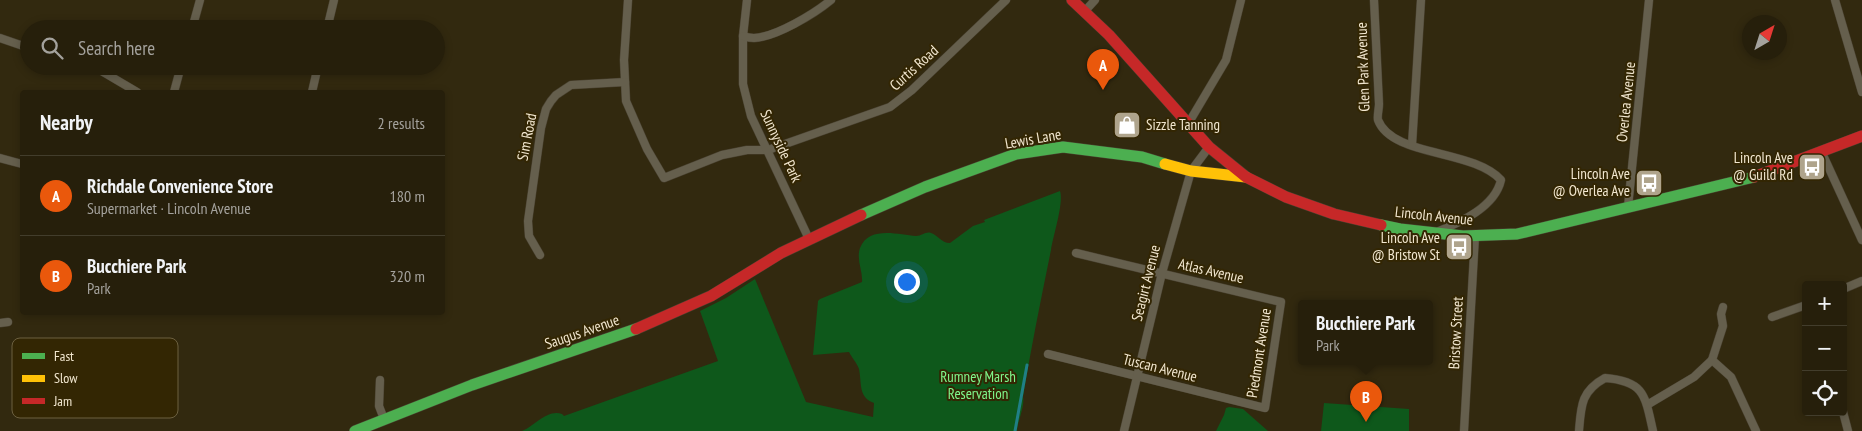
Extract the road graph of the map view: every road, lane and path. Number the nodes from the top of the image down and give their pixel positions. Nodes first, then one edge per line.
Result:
1 (200, 0) edge
2 (334, 0) edge
3 (628, 0) edge
4 (747, 0) edge
5 (831, 0) edge
6 (1006, 0) edge
7 (1072, 0) edge
8 (1095, 0) edge
9 (1240, 0) edge
10 (1374, 0) edge
11 (1421, 0) edge
12 (1649, 0) edge
13 (1835, 0) edge
14 (1084, 12) junction
15 (194, 20) edge
16 (329, 20) edge
17 (743, 36) junction
18 (0, 38) edge
19 (20, 45) edge
20 (108, 75) edge
21 (179, 75) edge
22 (316, 75) edge
23 (625, 82) junction
24 (134, 90) edge
25 (175, 90) edge
26 (312, 90) edge
27 (1862, 92) edge
28 (1188, 124) junction
29 (1862, 136) edge
30 (1412, 145) junction
31 (1209, 148) junction
32 (768, 150) junction
33 (1822, 153) junction
34 (0, 158) edge
35 (20, 163) edge
36 (1190, 171) junction
37 (1246, 177) junction
38 (1628, 208) junction
39 (1434, 234) junction
40 (1475, 236) junction
41 (809, 239) junction
42 (1862, 240) edge
43 (1076, 252) dead end
44 (540, 255) dead end
45 (1162, 273) junction
46 (1862, 281) edge
47 (1847, 287) edge
48 (1281, 302) joint
49 (1723, 306) dead end
50 (1802, 307) edge
51 (1772, 318) dead end
52 (1048, 354) dead end
53 (1712, 360) junction
54 (1137, 376) junction
55 (380, 380) dead end
56 (1647, 405) junction
57 (1265, 408) joint
58 (1844, 416) edge
59 (384, 419) junction
60 (355, 431) edge
61 (1124, 431) edge
62 (1464, 431) edge
63 (1579, 431) edge
64 (1653, 431) edge
65 (1756, 431) edge
66 (1848, 431) edge

1 - 15 street
2 - 16 street
3 - 23 street
4 - 17 street, Sunnyside Park
5 - 17 street
6 - 32 street, Curtis Road
7 - 14 street, Lincoln Avenue
8 - 14 street
9 - 28 street
10 - 30 street, Glen Park Avenue
11 - 30 street
12 - 38 street, Overlea Avenue
13 - 27 street
14 - 28 street, Lincoln Avenue
17 - 32 street, Sunnyside Park
18 - 19 street
20 - 24 street
21 - 25 street
22 - 26 street
23 - 32 street, Curtis Road
23 - 44 street, Sim Road
28 - 31 street, Lincoln Avenue
29 - 33 street, Lincoln Avenue
30 - 39 street, Glen Park Avenue
31 - 36 street, Seagirt Avenue
31 - 37 street, Lincoln Avenue
32 - 41 street, Sunnyside Park
33 - 38 street, Lincoln Avenue
33 - 42 street
34 - 35 street
36 - 37 street, Lewis Lane
36 - 41 street, Lewis Lane
36 - 45 street, Seagirt Avenue
37 - 39 street, Lincoln Avenue
38 - 40 street, Lincoln Avenue
39 - 40 street, Lincoln Avenue
40 - 62 street, Bristow Street
41 - 59 street, Saugus Avenue
43 - 45 street, Atlas Avenue
45 - 48 street, Atlas Avenue
45 - 54 street, Seagirt Avenue
46 - 47 street
48 - 57 street, Piedmont Avenue
49 - 53 street
50 - 51 street
52 - 54 street, Tuscan Avenue
53 - 56 street
53 - 65 street
54 - 57 street, Tuscan Avenue
54 - 61 street, Seagirt Avenue
55 - 59 street
56 - 63 street
56 - 64 street
58 - 66 street
59 - 60 street, Saugus Avenue

